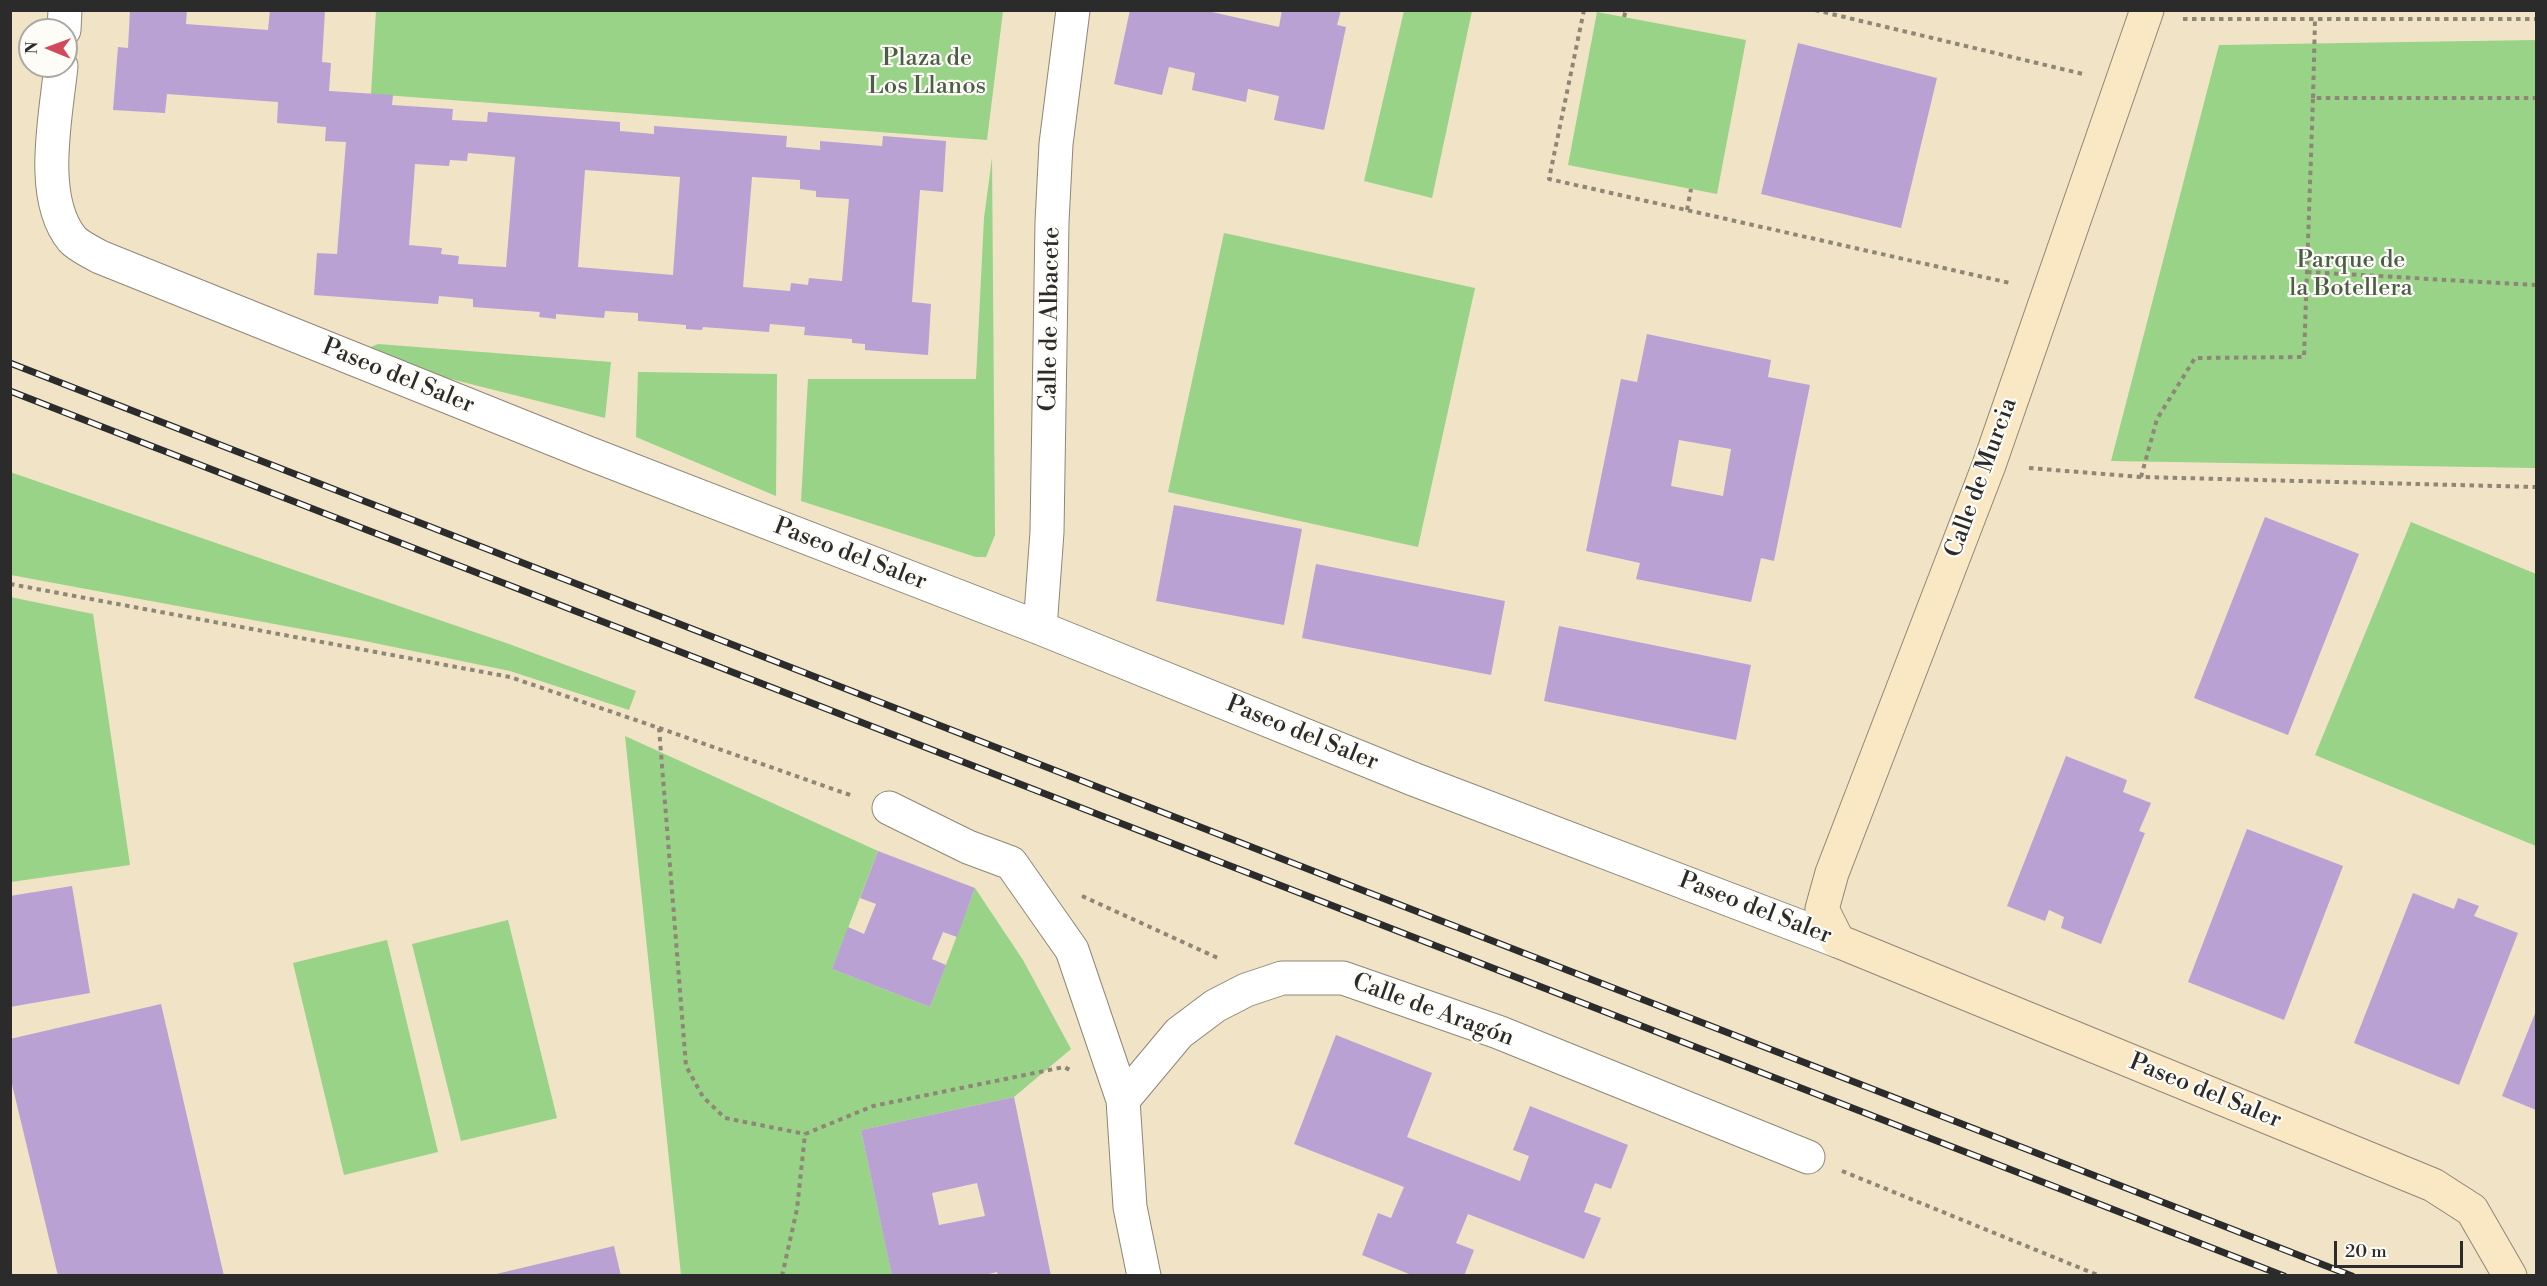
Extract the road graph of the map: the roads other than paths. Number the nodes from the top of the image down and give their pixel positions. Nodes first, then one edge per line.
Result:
1 (1073, 10) edge
2 (2145, 14) edge
3 (60, 78) edge
4 (1040, 628) junction
5 (889, 808) road end
6 (1838, 941) junction
7 (1123, 1100) junction
8 (1808, 1157) road end
9 (2507, 1269) edge
10 (1144, 1275) edge

1 - 4 street, Calle de Albacete
2 - 6 street, Calle de Murcia
3 - 4 street, Paseo del Saler
4 - 6 street, Paseo del Saler
5 - 7 street
6 - 9 street, Paseo del Saler
7 - 8 street, Calle de Aragón
7 - 10 street

